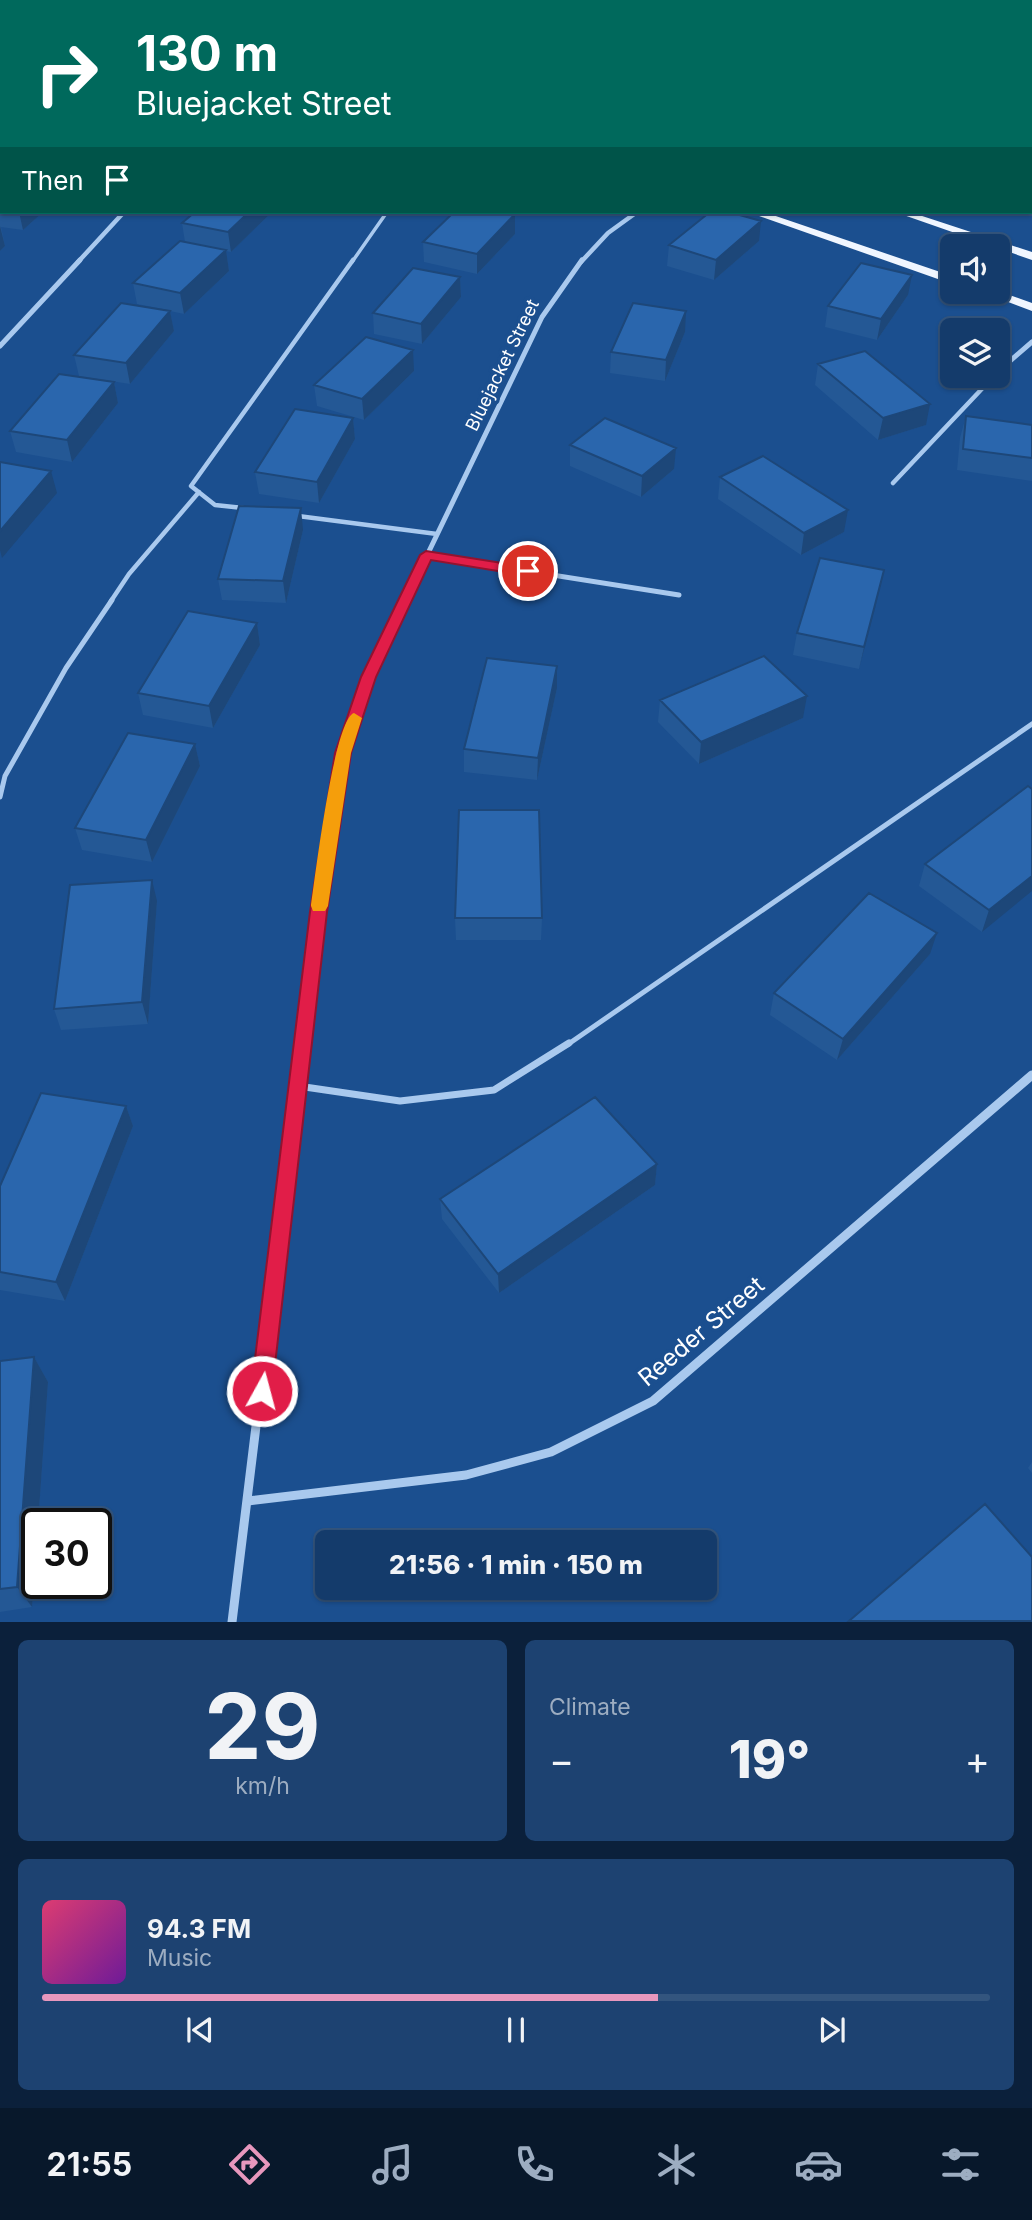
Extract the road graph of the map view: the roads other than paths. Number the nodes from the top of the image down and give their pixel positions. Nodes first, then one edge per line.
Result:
1 (122, 214) edge
2 (386, 214) edge
3 (635, 214) edge
4 (760, 214) edge
5 (906, 214) edge
6 (1032, 256) edge
7 (940, 276) edge
8 (1010, 300) edge
9 (1032, 307) edge
10 (1032, 342) edge
11 (0, 346) edge
12 (1010, 361) edge
13 (983, 388) edge
14 (893, 483) dead end
15 (199, 492) junction
16 (254, 510) edge
17 (293, 515) edge
18 (437, 534) junction
19 (426, 555) junction
20 (679, 595) dead end
21 (1032, 724) edge
22 (0, 797) edge
23 (1032, 1075) edge
24 (298, 1086) junction
25 (248, 1502) junction
26 (232, 1622) edge

1 - 11 street
2 - 15 lane
3 - 18 street, Bluejacket Street
4 - 7 main road
5 - 6 main road
8 - 9 main road
10 - 12 street
13 - 14 lane
15 - 16 lane
15 - 22 lane
17 - 18 lane
18 - 19 street, Bluejacket Street
19 - 20 street
19 - 24 street, Bluejacket Street
21 - 24 lane
23 - 25 street, Reeder Street
24 - 25 street, Bluejacket Street
25 - 26 street, Bluejacket Street

